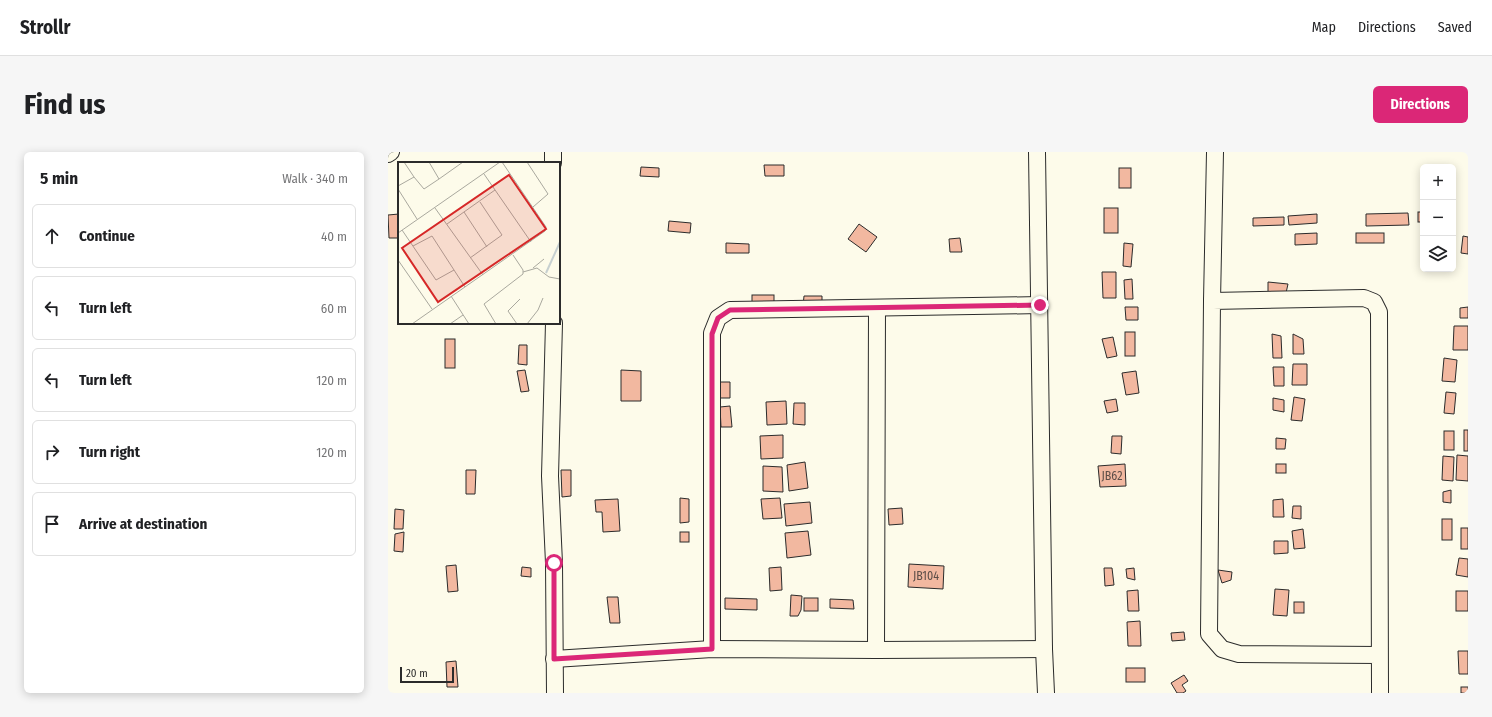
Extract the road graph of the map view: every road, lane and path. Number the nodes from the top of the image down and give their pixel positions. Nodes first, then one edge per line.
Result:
1 (391, 152) edge
2 (552, 152) edge
3 (1037, 152) edge
4 (1215, 152) edge
5 (388, 154) edge
6 (553, 162) edge
7 (1212, 301) junction
8 (1040, 305) junction
9 (877, 308) junction
10 (554, 324) edge
11 (712, 649) junction
12 (1044, 649) junction
13 (876, 650) junction
14 (1379, 655) junction
15 (554, 659) junction
16 (555, 693) edge
17 (1046, 693) edge
18 (1380, 693) edge

1 - 5 street
2 - 6 street
3 - 8 street
4 - 7 street
7 - 14 street
7 - 14 street
8 - 9 street
8 - 12 street
9 - 11 street
9 - 13 street
10 - 15 street
11 - 13 street
11 - 15 street
12 - 13 street
12 - 17 street
14 - 18 street
15 - 16 street

